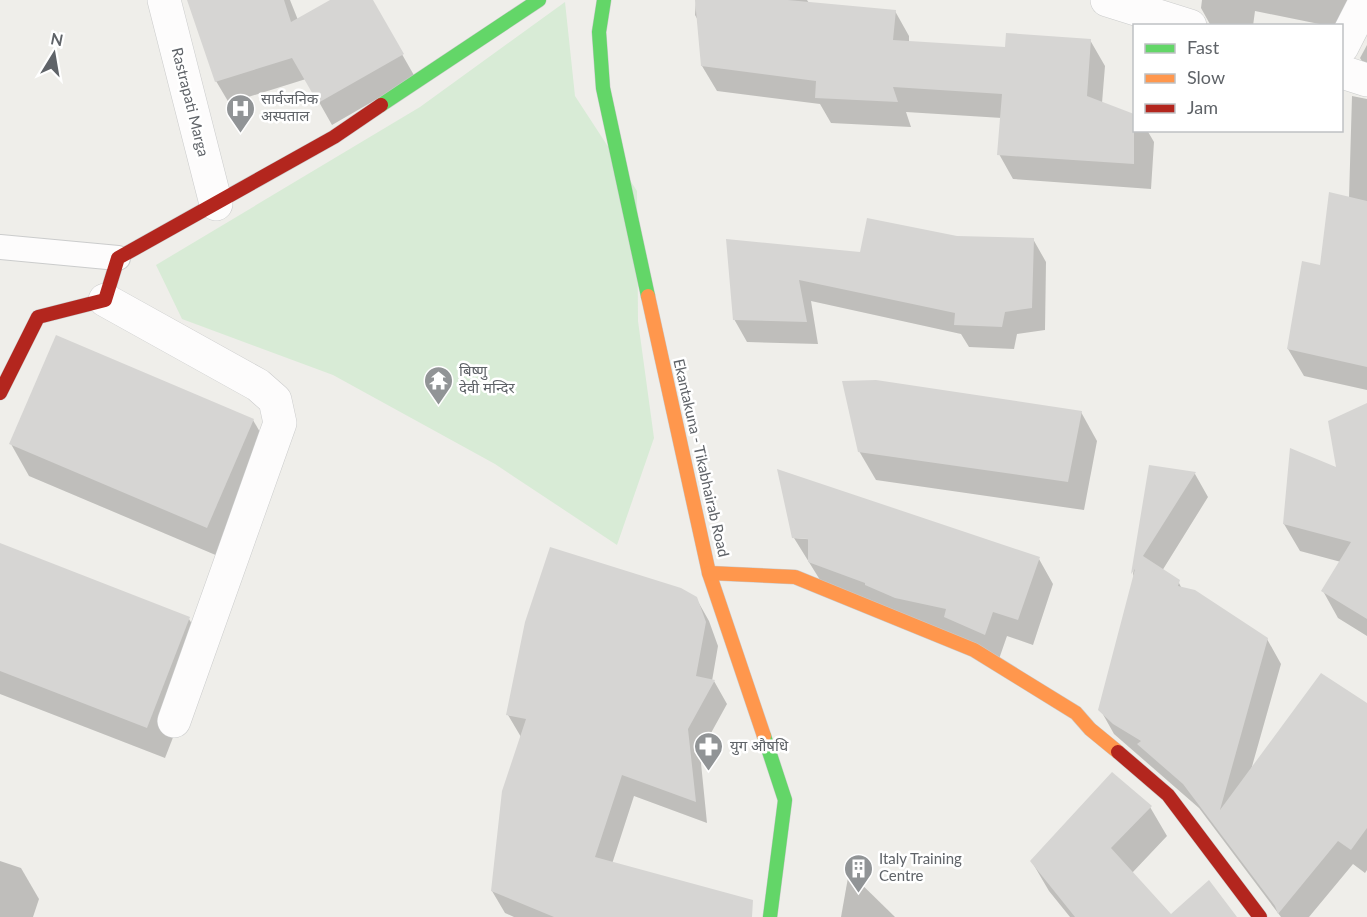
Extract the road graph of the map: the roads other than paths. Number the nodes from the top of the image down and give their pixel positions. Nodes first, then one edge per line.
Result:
1 (164, 0) edge
2 (539, 0) edge
3 (604, 0) edge
4 (1107, 0) edge
5 (1366, 0) edge
6 (1184, 24) edge
7 (1343, 43) edge
8 (1343, 73) edge
9 (1367, 80) edge
10 (216, 204) junction
11 (0, 247) edge
12 (118, 258) junction
13 (105, 300) junction
14 (0, 393) edge
15 (710, 573) junction
16 (174, 721) dead end
17 (770, 917) edge
18 (1260, 917) edge

1 - 10 street, Rastrapati Marga
2 - 10 street
3 - 15 street, Ekantakuna - Tikabhairab Road
4 - 6 street
5 - 7 street
8 - 9 street
10 - 12 street
11 - 12 lane
12 - 13 street
13 - 14 street
13 - 16 street
15 - 17 street, Ekantakuna - Tikabhairab Road
15 - 18 street

